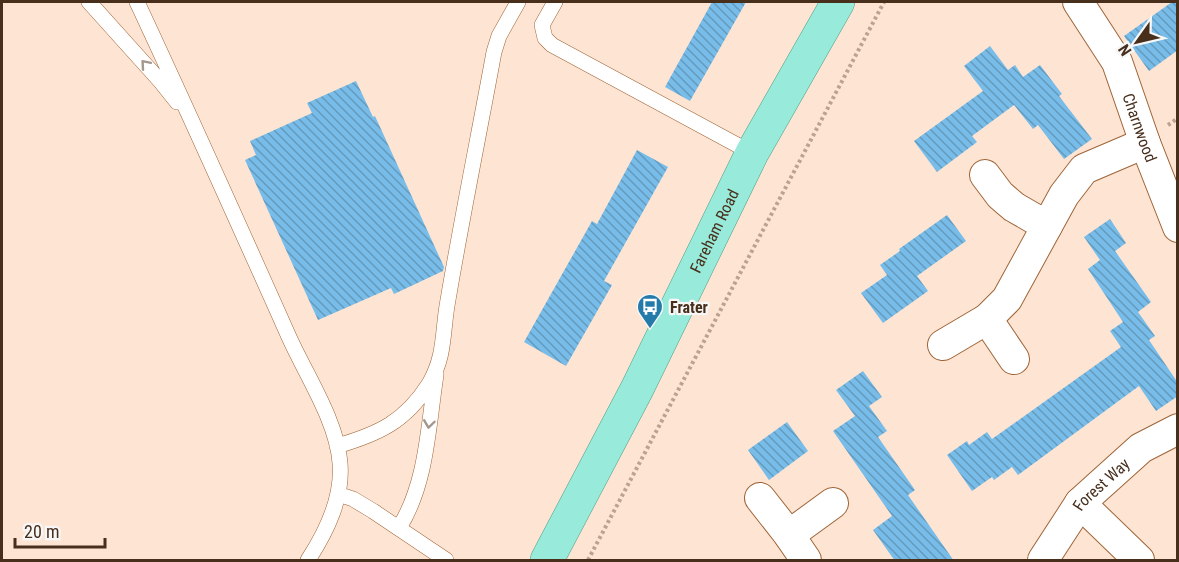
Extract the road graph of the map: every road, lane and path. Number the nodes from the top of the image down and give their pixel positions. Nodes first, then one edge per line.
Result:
1 (89, 2) edge
2 (137, 2) edge
3 (518, 2) edge
4 (555, 2) edge
5 (838, 2) edge
6 (884, 2) edge
7 (1078, 2) edge
8 (195, 126) junction
9 (1145, 142) junction
10 (752, 153) junction
11 (985, 175) dead end
12 (1047, 226) junction
13 (1178, 227) edge
14 (987, 319) junction
15 (943, 345) dead end
16 (1014, 359) dead end
17 (437, 367) junction
18 (1178, 429) edge
19 (337, 446) junction
20 (339, 494) junction
21 (760, 498) dead end
22 (833, 503) dead end
23 (1080, 503) junction
24 (399, 528) junction
25 (789, 535) junction
26 (308, 561) edge
27 (446, 561) edge
28 (547, 561) edge
29 (588, 561) edge
30 (806, 561) edge
31 (1043, 561) edge
32 (1139, 561) edge

8 -> 1 lane
2 - 8 lane
3 - 17 lane
4 - 10 lane
5 - 10 main road, Fareham Road
6 - 29 path
7 - 9 street, Charnwood
8 - 19 lane
9 - 12 street
9 - 13 street, Charnwood
10 - 28 main road, Fareham Road
11 - 12 street
12 - 14 street
14 - 15 street
14 - 16 street
17 - 19 lane
17 -> 24 lane
18 - 23 street, Forest Way
19 - 20 lane
20 - 24 lane
20 - 26 lane
21 - 25 street
22 - 25 street
23 - 31 street, Forest Way
23 - 32 street
24 - 27 lane
25 - 30 street

